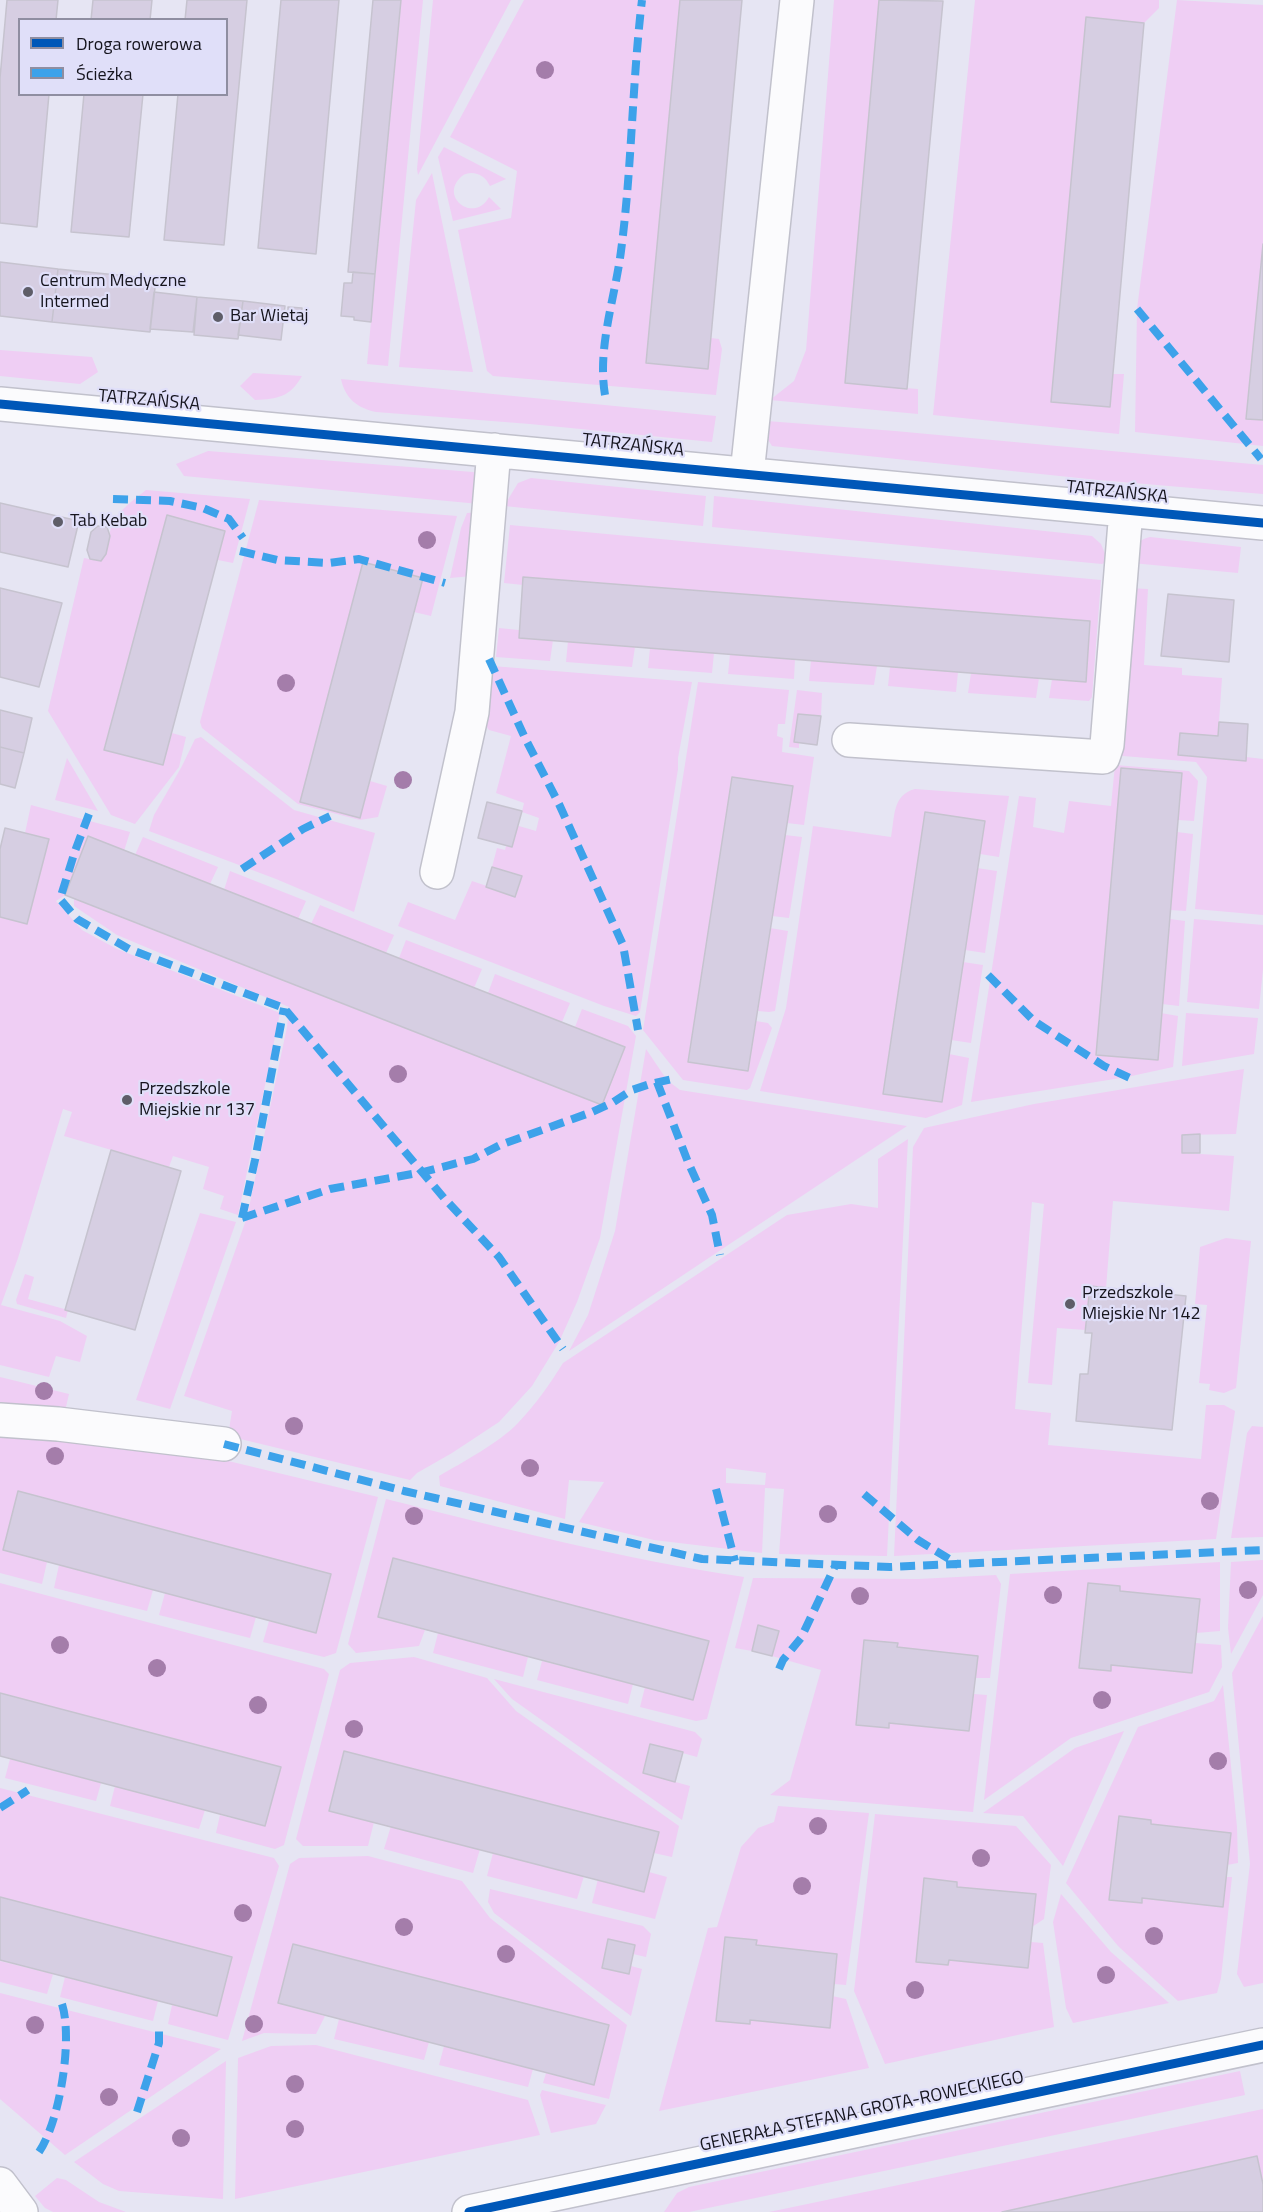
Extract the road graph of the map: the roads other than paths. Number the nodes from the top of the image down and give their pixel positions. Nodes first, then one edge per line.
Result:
1 (797, 0) edge
2 (0, 404) edge
3 (494, 450) junction
4 (747, 474) junction
5 (1126, 510) junction
6 (1263, 523) edge
7 (849, 740) dead end
8 (437, 872) dead end
9 (0, 1420) edge
10 (224, 1444) dead end
11 (1263, 2045) edge
12 (0, 2184) edge
13 (21, 2212) edge
14 (469, 2212) edge

1 - 4 street
2 - 3 street, TATRZAŃSKA
3 - 4 street, TATRZAŃSKA
3 - 8 street
4 - 5 street, TATRZAŃSKA
5 - 6 street, TATRZAŃSKA
5 - 7 street
9 - 10 street
11 - 14 street, GENERAŁA STEFANA GROTA-ROWECKIEGO
12 - 13 street

